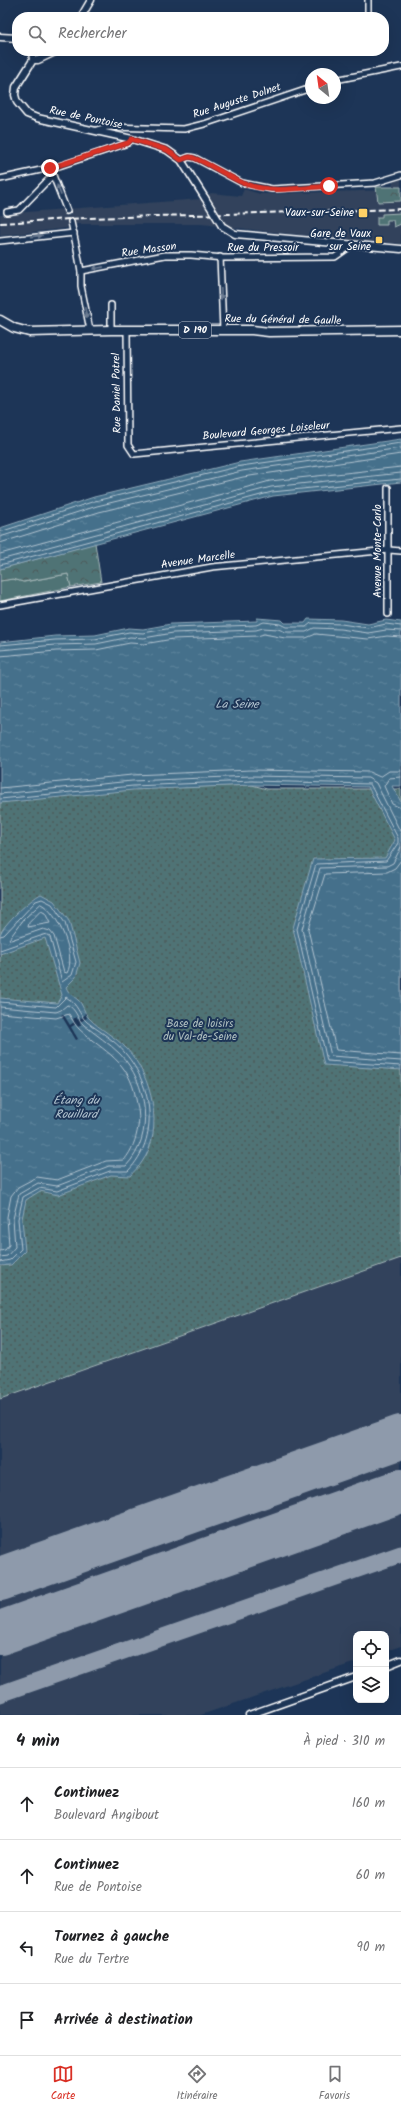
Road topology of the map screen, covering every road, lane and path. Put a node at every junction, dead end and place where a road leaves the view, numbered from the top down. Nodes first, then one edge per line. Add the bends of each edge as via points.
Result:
1 (91, 0) edge
2 (368, 0) edge
3 (84, 12) edge
4 (368, 12) edge
5 (0, 38) edge
6 (12, 38) edge
7 (33, 56) edge
8 (44, 56) edge
9 (33, 60) junction
10 (401, 67) edge
11 (341, 79) edge
12 (305, 90) edge
13 (97, 130) junction
14 (132, 139) junction
15 (181, 160) junction
16 (50, 168) junction
17 (53, 175) junction
18 (401, 175) edge
19 (0, 179) edge
20 (67, 211) tunnel mouth
21 (7, 212) dead end
22 (71, 222) tunnel mouth
23 (74, 233) junction
24 (0, 241) edge
25 (352, 245) junction
26 (401, 249) edge
27 (220, 258) junction
28 (81, 271) junction
29 (111, 305) dead end
30 (0, 320) edge
31 (90, 330) junction
32 (112, 330) junction
33 (127, 330) junction
34 (222, 330) junction
35 (401, 330) edge
36 (401, 428) edge
37 (134, 454) joint
38 (388, 488) dead end
39 (389, 550) junction
40 (401, 551) edge
41 (0, 606) edge
42 (388, 614) dead end
43 (401, 1660) edge
44 (389, 1665) edge
45 (353, 1677) edge
46 (249, 1715) edge

1 - 3 street
2 - 4 street
5 - 6 street
7 - 9 street
8 - 9 street
9 - 13 street, Rue de Pontoise via 16,87 15,95 21,108 37,118
10 - 11 street
12 - 13 street, Rue Auguste Dolnet via 184,129 107,127
13 - 14 street, Rue de Pontoise
14 - 15 street, Rue de Pontoise via 167,150
14 - 16 street via 109,150
15 - 18 street via 195,158 242,183 272,189 375,183
15 - 25 street, Rue de Pontoise, bridge via 222,226 235,234
16 - 17 street
16 - 19 street
20 -> 17 street
17 - 21 street via 19,210
22 - 23 street
24 -> 23 street
23 - 28 street
25 - 26 street, Rue de Pontoise
25 - 27 street, Rue du Pressoir via 335,257
27 -> 28 street, Rue Masson via 165,255
27 -> 34 street, Rue du Pressoir
28 -> 31 street via 81,286
29 - 32 street
30 - 31 main road, Rue du Général de Gaulle / D 190 via 14,328 29,332
31 - 32 main road, Rue du Général de Gaulle / D 190
32 - 33 main road, Rue du Général de Gaulle / D 190
33 - 34 main road, Rue du Général de Gaulle / D 190
33 - 37 street, Rue Daniel Potrel via 128,446
34 - 35 main road, Rue du Général de Gaulle / D 190
36 - 37 street, Boulevard Georges Loiseleur
38 - 39 street, Avenue Monte-Carlo
39 - 40 street, Avenue Marcelle
39 - 41 street, Avenue Marcelle via 212,567
39 - 42 street, Avenue Monte-Carlo
43 - 44 street
45 - 46 street

